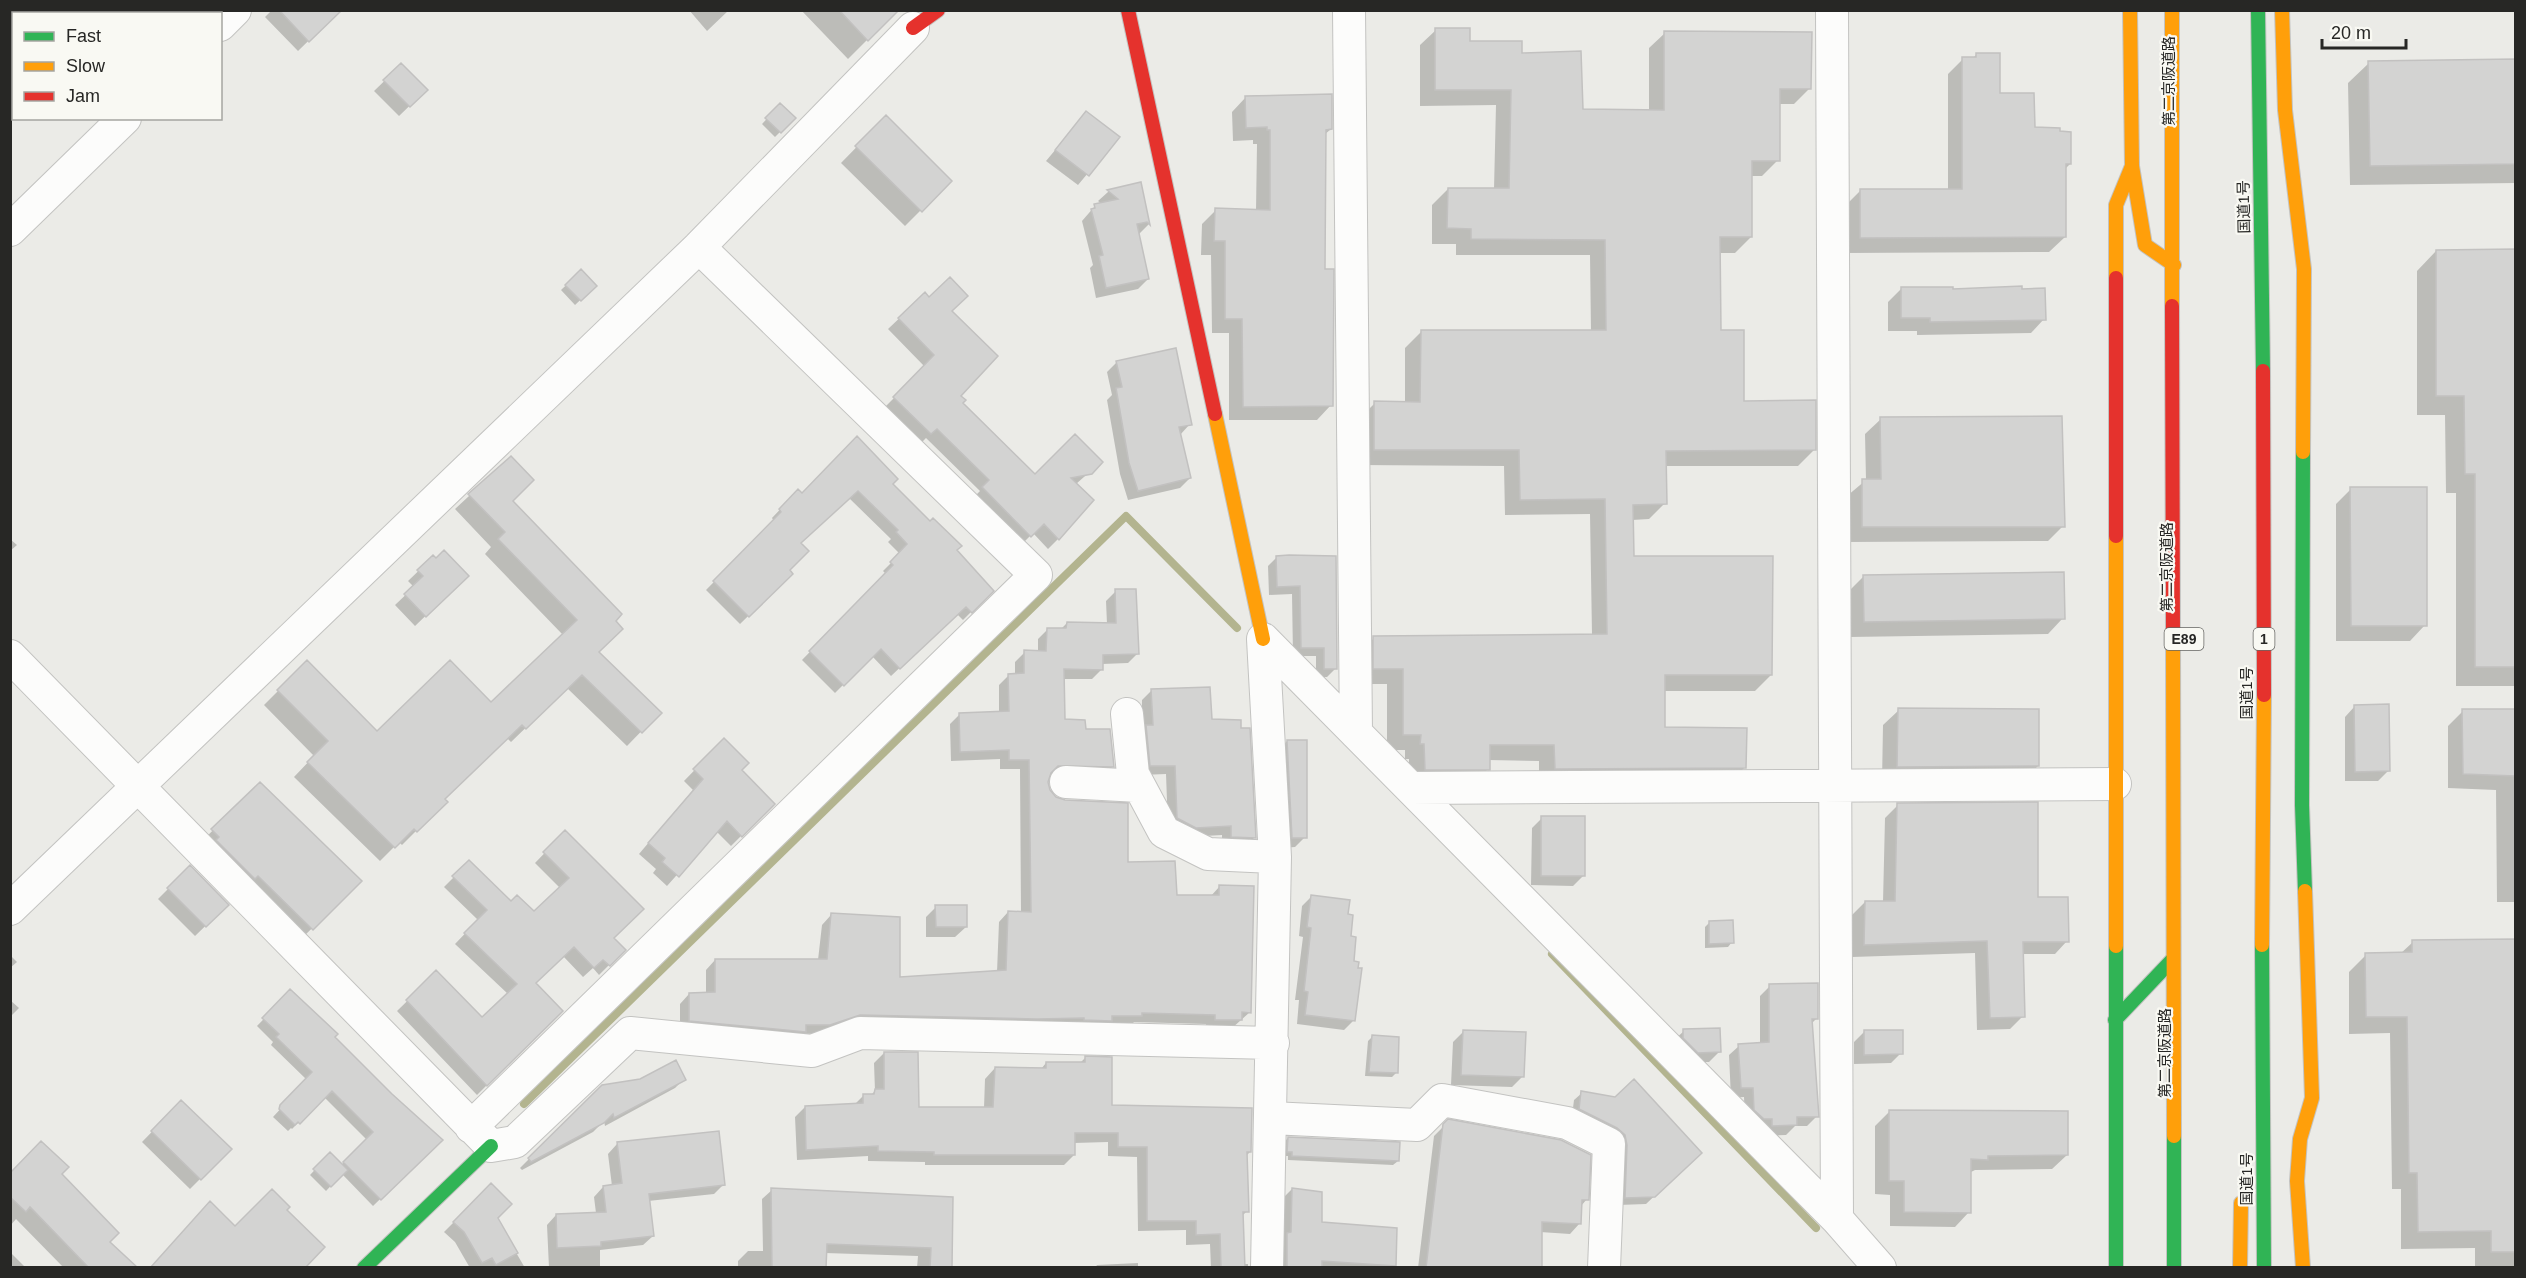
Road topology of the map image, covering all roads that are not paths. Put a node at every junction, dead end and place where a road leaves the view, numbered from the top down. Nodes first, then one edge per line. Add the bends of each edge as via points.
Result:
1 (236, 10) edge
2 (938, 10) edge
3 (1128, 10) edge
4 (1349, 10) edge
5 (1832, 10) edge
6 (2130, 10) edge
7 (2172, 10) edge
8 (2186, 10) edge
9 (2245, 10) edge
10 (2258, 10) edge
11 (2282, 10) edge
12 (222, 23) edge
13 (913, 28) joint
14 (2245, 82) dead end
15 (122, 120) edge
16 (2132, 166) junction
17 (2296, 187) junction
18 (2283, 211) dead end
19 (10, 230) edge
20 (2276, 230) dead end
21 (699, 247) junction
22 (2174, 265) junction
23 (2262, 293) junction
24 (1263, 639) junction
25 (10, 656) edge
26 (1126, 714) dead end
27 (1356, 733) junction
28 (1066, 782) dead end
29 (2115, 784) junction
30 (1139, 786) junction
31 (1835, 786) junction
32 (138, 787) junction
33 (1411, 788) junction
34 (1275, 857) junction
35 (10, 909) edge
36 (2262, 924) junction
37 (2172, 959) junction
38 (2277, 972) dead end
39 (2115, 1020) junction
40 (1273, 1043) junction
41 (2297, 1095) dead end
42 (1271, 1118) junction
43 (481, 1136) junction
44 (2300, 1139) junction
45 (2241, 1184) dead end
46 (1837, 1219) junction
47 (364, 1268) edge
48 (1267, 1268) edge
49 (1604, 1268) edge
50 (1880, 1268) edge
51 (2116, 1268) edge
52 (2174, 1268) edge
53 (2181, 1268) edge
54 (2240, 1268) edge
55 (2264, 1268) edge
56 (2303, 1268) edge

1 - 12 street
2 - 13 main road
3 - 24 main road
4 - 27 street
5 - 31 street
6 - 16 main road
7 - 22 main road
8 - 53 main road, 第二京阪道路 / E89
9 - 14 main road
10 - 23 main road, 国道1号 / 1
11 - 17 main road via 2285,110
13 - 21 street
15 - 19 street
16 - 22 main road via 2145,245
16 - 29 main road via 2116,205
17 - 18 main road
17 - 44 main road via 2304,269 2302,805 2312,1098
20 - 23 main road
21 - 32 street
21 - 43 street via 1036,575
22 - 37 main road
23 - 36 main road, 国道1号 / 1
24 - 27 street
24 - 34 street
25 - 32 street
26 - 30 street via 1133,774
27 - 33 street
28 - 30 street
29 - 31 street
29 - 39 main road
30 - 34 street via 1164,832 1208,855
31 - 33 street
31 - 46 street
32 - 35 street
32 - 43 street
33 - 46 street
34 - 40 street
36 - 38 main road
36 - 55 main road, 国道1号 / 1
37 - 39 main road
37 - 52 main road
39 - 51 main road
40 - 42 street
40 - 43 street via 860,1033 812,1051 630,1033 515,1142
41 - 44 main road
42 - 48 street
42 - 49 street via 1417,1125 1442,1100 1567,1123 1609,1144
43 - 47 main road
44 - 56 main road via 2297,1181
45 - 54 main road
46 - 50 street

